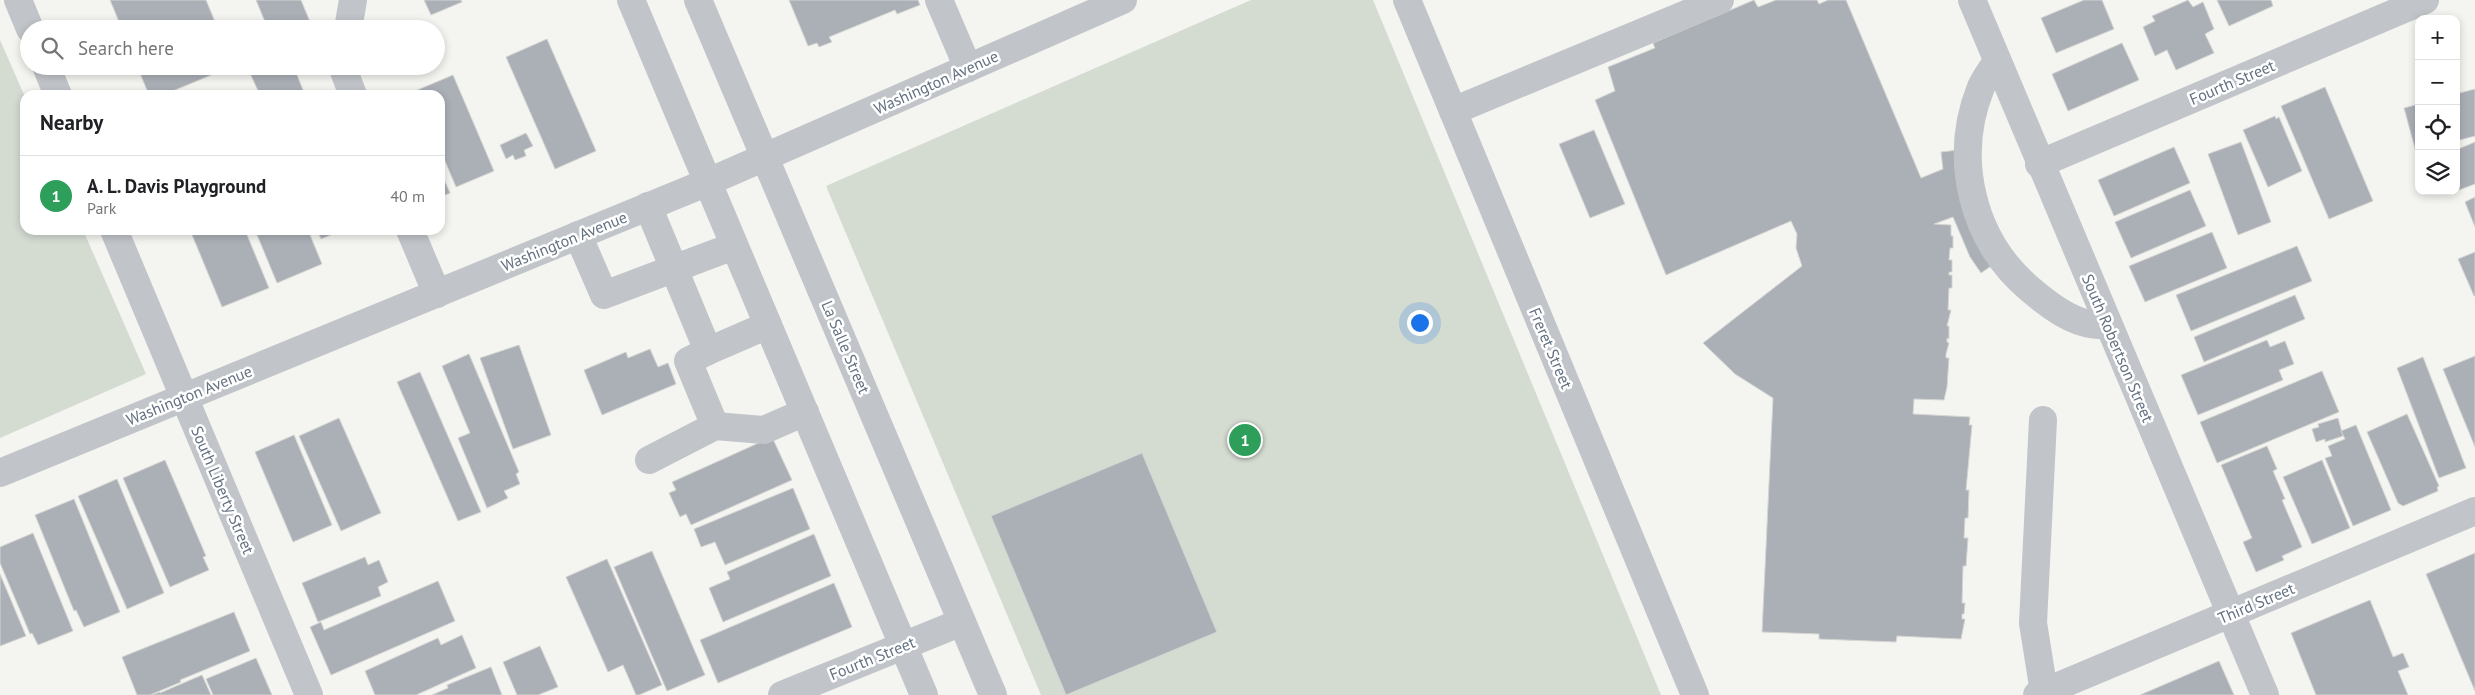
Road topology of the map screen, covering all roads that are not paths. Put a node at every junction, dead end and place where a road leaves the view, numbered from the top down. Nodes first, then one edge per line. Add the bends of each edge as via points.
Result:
1 (18, 0) edge
2 (353, 0) edge
3 (631, 0) edge
4 (698, 0) edge
5 (939, 0) edge
6 (1123, 0) edge
7 (1407, 0) edge
8 (1720, 0) edge
9 (1972, 0) edge
10 (2425, 0) edge
11 (26, 20) edge
12 (350, 20) edge
13 (1997, 61) junction
14 (968, 68) junction
15 (50, 75) edge
16 (345, 75) edge
17 (56, 90) edge
18 (351, 90) edge
19 (1453, 111) junction
20 (765, 156) junction
21 (2040, 164) junction
22 (708, 182) junction
23 (648, 206) junction
24 (116, 235) edge
25 (412, 235) edge
26 (578, 235) junction
27 (734, 246) junction
28 (672, 268) junction
29 (437, 294) junction
30 (768, 325) junction
31 (2109, 326) junction
32 (708, 351) junction
33 (184, 396) junction
34 (805, 412) junction
35 (2043, 420) dead end
36 (715, 426) junction
37 (649, 460) dead end
38 (0, 473) edge
39 (2475, 511) edge
40 (2231, 613) junction
41 (962, 622) junction
42 (903, 645) junction
43 (2041, 693) edge
44 (309, 695) edge
45 (782, 695) edge
46 (924, 695) edge
47 (993, 695) edge
48 (1695, 695) edge
49 (2265, 695) edge

1 - 11 street
2 - 12 street
3 - 22 street
4 - 20 street, La Salle Street
5 - 14 street
6 - 14 street, Washington Avenue
7 - 19 street, Freret Street
8 - 19 street
9 - 13 street, South Robertson Street
10 - 21 street, Fourth Street
13 - 21 street, South Robertson Street
13 - 31 street via 1982,86 1973,111 1968,154 1970,187 1989,242 2012,274 2044,301 2079,321
14 - 20 street, Washington Avenue
15 - 17 street
16 - 18 street
19 - 48 street, Freret Street
20 - 22 street, Washington Avenue
20 - 41 street, La Salle Street
21 - 31 street, South Robertson Street
22 - 23 street, Washington Avenue
22 - 27 street
23 - 26 street, Washington Avenue
23 - 28 street
24 - 33 street, South Liberty Street
25 - 29 street
26 - 28 street via 604,295
26 - 29 street, Washington Avenue
27 - 28 street
27 - 30 street
28 - 32 street
29 - 33 street, Washington Avenue
30 - 32 street
30 - 34 street
31 - 40 street, South Robertson Street
32 - 36 street via 688,361
33 - 38 street, Washington Avenue
33 - 44 street, South Liberty Street
34 - 36 street via 764,430
34 - 42 street
35 - 43 street via 2033,623
36 - 37 street
39 - 40 street, Third Street
40 - 43 street, Third Street
40 - 49 street, South Robertson Street
41 - 42 street, Fourth Street
41 - 47 street, La Salle Street
42 - 45 street, Fourth Street
42 - 46 street

